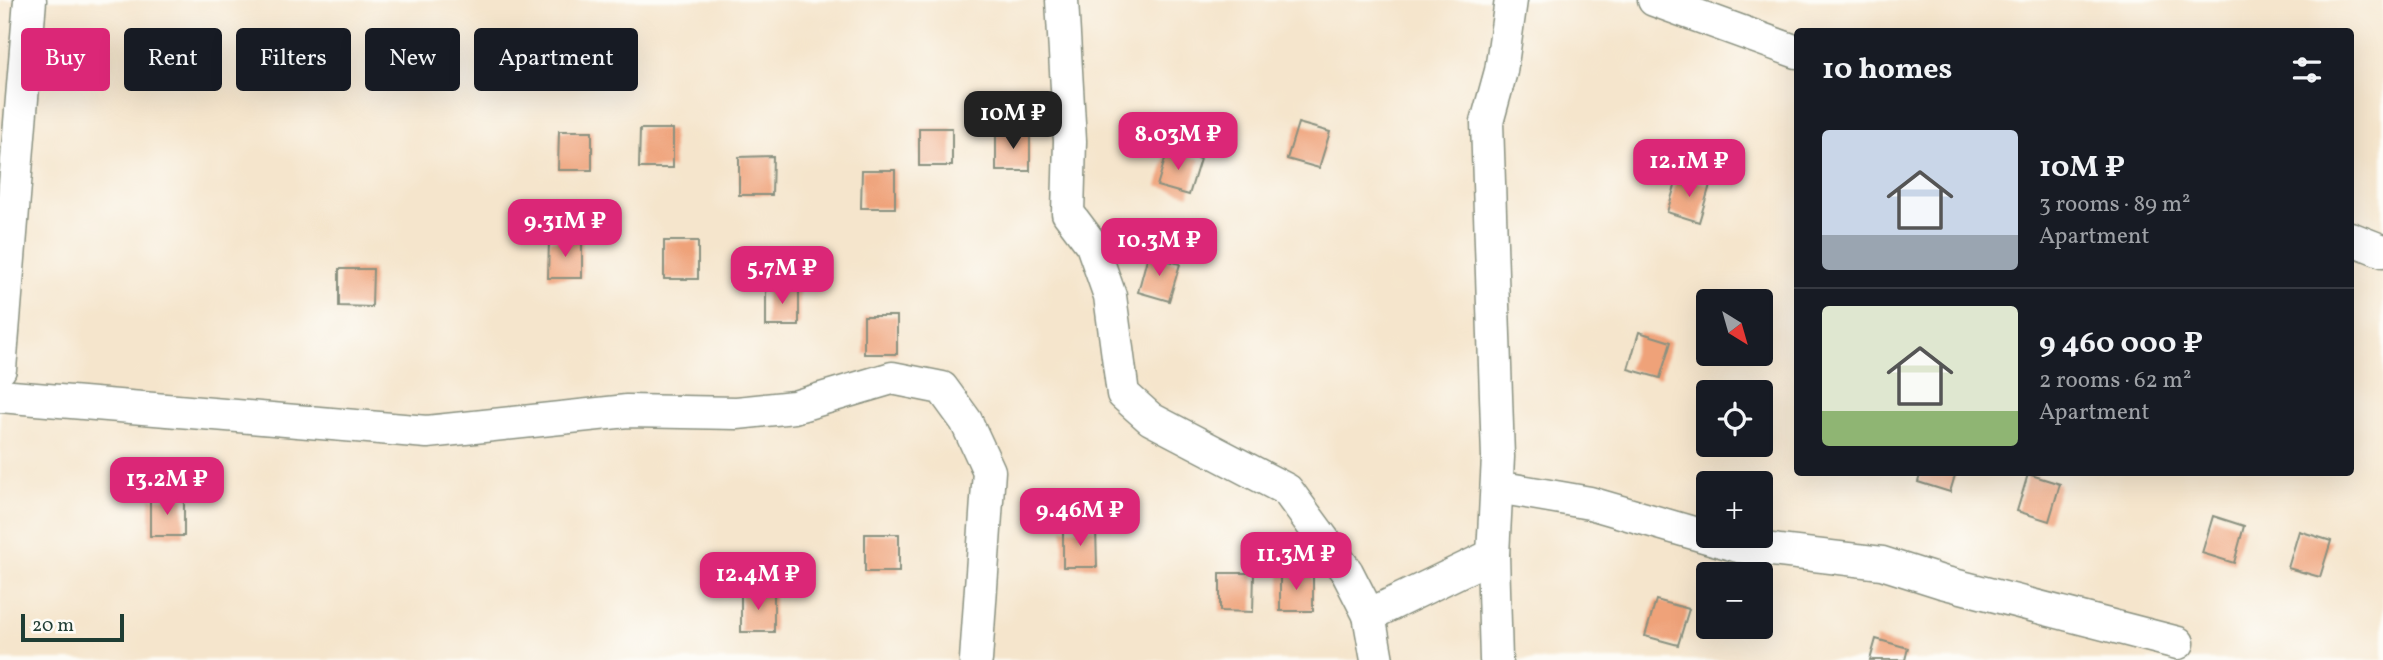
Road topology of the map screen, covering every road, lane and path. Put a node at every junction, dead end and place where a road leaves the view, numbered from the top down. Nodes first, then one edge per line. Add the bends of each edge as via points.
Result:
1 (30, 0) edge
2 (1062, 0) edge
3 (1511, 0) edge
4 (1654, 0) edge
5 (1794, 51) edge
6 (2354, 240) edge
7 (2383, 251) edge
8 (0, 369) edge
9 (0, 396) edge
10 (1497, 487) junction
11 (1493, 555) junction
12 (1370, 615) junction
13 (2178, 643) dead end
14 (976, 660) edge
15 (1377, 660) edge
16 (1496, 660) edge

1 - 8 street
2 - 12 street via 1070,141 1068,213 1092,245 1110,296 1124,394 1151,419 1287,490 1347,572
3 - 10 street via 1486,122
4 - 5 street
6 - 7 street
9 - 14 street via 427,432 627,411 737,413 794,407 892,377 942,388 967,421 989,471
10 - 11 street
10 - 13 street via 1590,503 1738,546 1882,563
11 - 12 street
11 - 16 street
12 - 15 street

